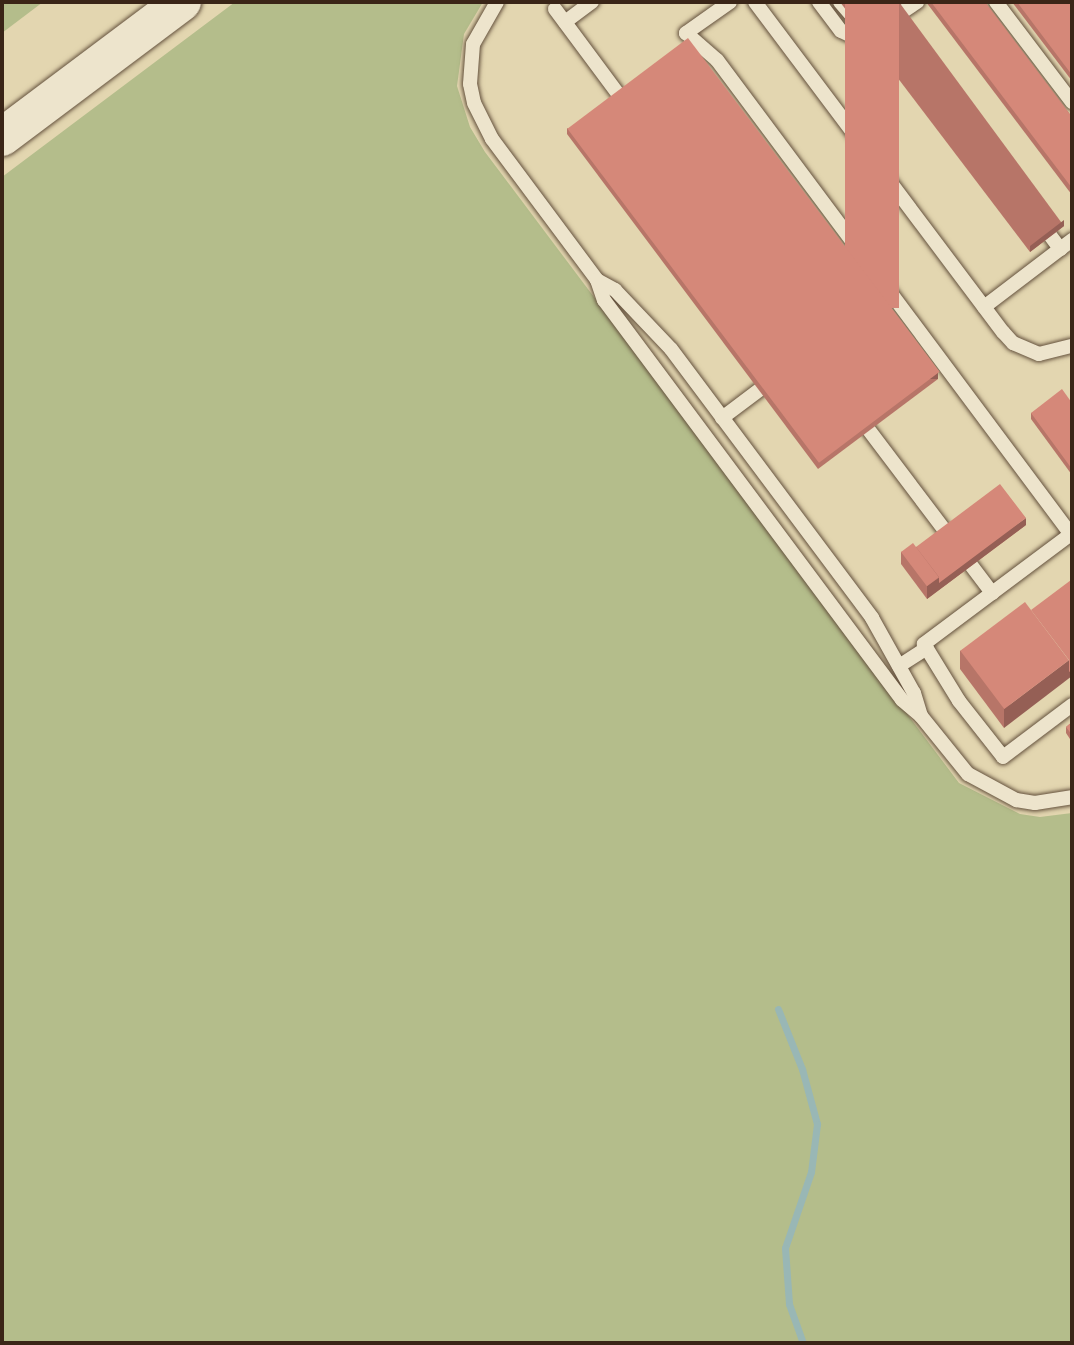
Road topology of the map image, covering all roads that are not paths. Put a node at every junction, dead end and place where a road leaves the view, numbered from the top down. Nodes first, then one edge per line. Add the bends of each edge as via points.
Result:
1 (182, 2) edge
2 (497, 2) edge
3 (592, 2) edge
4 (730, 2) edge
5 (755, 2) edge
6 (819, 2) edge
7 (840, 2) edge
8 (893, 2) edge
9 (996, 2) edge
10 (913, 3) edge
11 (555, 9) dead end
12 (565, 22) junction
13 (1072, 103) edge
14 (638, 120) edge
15 (2, 137) edge
16 (1027, 205) edge
17 (1066, 244) edge
18 (597, 280) junction
19 (984, 307) junction
20 (1072, 346) edge
21 (789, 368) edge
22 (853, 407) edge
23 (722, 418) junction
24 (1071, 535) edge
25 (992, 593) junction
26 (927, 648) junction
27 (899, 666) junction
28 (1072, 705) edge
29 (921, 716) junction
30 (1072, 797) edge

1 - 15 main road
2 - 18 lane via 473,44 470,85 474,103 507,161
3 - 12 lane
4 - 24 lane via 686,33 718,60
5 - 19 lane
6 - 10 lane via 841,31 860,40
7 - 8 lane via 853,17 863,20
9 - 13 lane
11 - 12 lane
12 - 14 lane
16 - 17 lane
17 - 19 lane
18 - 23 lane via 615,290 671,349
18 - 29 lane via 613,312 902,700
19 - 20 lane via 1008,338 1027,351 1053,354
21 - 23 lane
22 - 25 lane
23 - 27 lane via 872,618
24 - 25 lane
25 - 26 lane via 924,644
26 - 27 lane
26 - 28 lane via 959,701 1003,757
27 - 29 lane
29 - 30 lane via 968,774 990,789 1035,803

